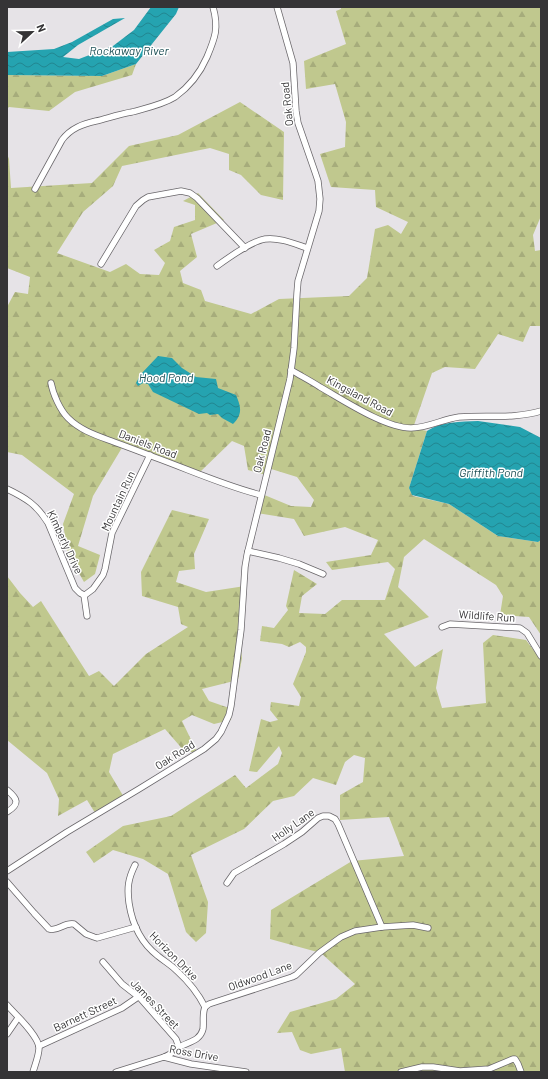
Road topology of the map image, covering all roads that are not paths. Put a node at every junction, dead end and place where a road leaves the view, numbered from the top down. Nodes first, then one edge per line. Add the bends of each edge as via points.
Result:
1 (213, 7) edge
2 (277, 7) edge
3 (35, 189) dead end
4 (244, 248) junction
5 (307, 248) junction
6 (101, 264) dead end
7 (217, 266) dead end
8 (291, 370) junction
9 (50, 383) dead end
10 (541, 411) edge
11 (150, 455) junction
12 (7, 489) edge
13 (261, 495) junction
14 (248, 551) junction
15 (323, 574) dead end
16 (84, 595) junction
17 (87, 616) dead end
18 (442, 628) dead end
19 (541, 656) edge
20 (7, 790) edge
21 (7, 812) edge
22 (135, 865) dead end
23 (7, 871) edge
24 (7, 882) edge
25 (227, 883) dead end
26 (136, 927) junction
27 (382, 927) junction
28 (428, 928) dead end
29 (103, 962) dead end
30 (138, 997) junction
31 (7, 1005) edge
32 (205, 1007) junction
33 (18, 1018) junction
34 (7, 1034) edge
35 (39, 1046) junction
36 (179, 1048) junction
37 (164, 1057) junction
38 (124, 1071) edge
39 (33, 1072) edge
40 (116, 1072) edge
41 (246, 1072) edge
42 (401, 1072) edge
43 (521, 1072) edge

1 - 3 street via 217,29 213,42 203,65 186,88 158,105 91,122 74,129 62,140
2 - 5 street, Oak Road via 293,63 298,124 316,172 320,193 319,211
4 - 5 street via 268,239
4 - 6 street via 202,201 192,194 181,191 148,197 138,203
4 - 7 street
5 - 8 street, Oak Road via 296,293
8 - 10 street, Kingsland Road via 368,414 404,428 416,428 455,418
8 - 13 street, Oak Road
9 - 11 street, Daniels Road via 56,400 69,420 90,433
11 - 13 street, Daniels Road
11 - 16 street, Mountain Run via 112,533 103,574 93,590
12 - 16 street, Kimberly Drive via 28,500 43,515 75,588
13 - 14 street, Oak Road
14 - 15 street via 299,564
14 - 23 street, Oak Road via 231,706 216,739 204,749
16 - 17 street
18 - 19 street, Wildlife Run via 450,624 520,628 529,636
20 - 21 street via 16,800 15,806
22 - 26 street, Horizon Drive via 128,887 130,908
24 - 26 street via 48,929 57,929 71,923 89,936 97,938
25 - 27 street, Holly Lane via 234,873 302,832 315,819 329,816 338,824
26 - 32 street, Horizon Drive via 144,942 156,955 187,980
27 - 28 street, Oldwood Lane via 413,925
27 - 32 street, Oldwood Lane via 355,931 341,937 292,977
29 - 30 street, James Street via 122,984
30 - 35 street, Barnett Street via 122,1008
30 - 36 street, James Street via 176,1039
31 - 33 street
32 - 36 street via 203,1029 199,1037
33 - 34 street
33 - 35 street via 34,1035
35 - 39 street
36 - 37 street
37 - 38 street, Ross Drive
37 - 41 street, Ross Drive
38 - 40 street, Ross Drive
42 - 43 street via 422,1067 460,1071 489,1069 515,1060

